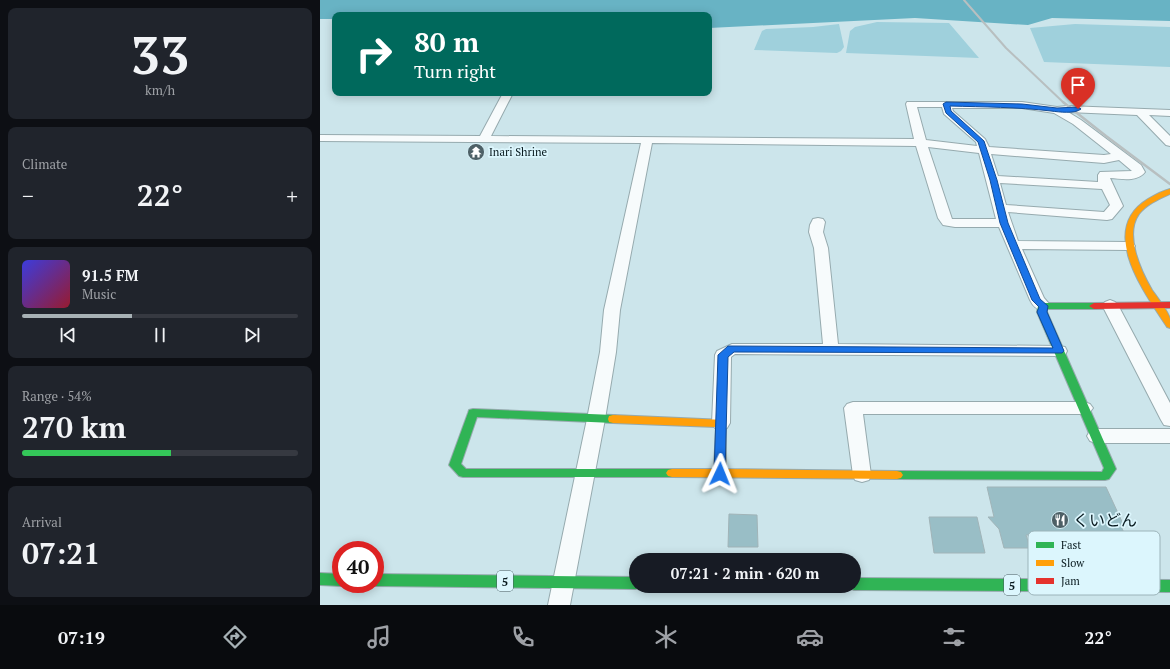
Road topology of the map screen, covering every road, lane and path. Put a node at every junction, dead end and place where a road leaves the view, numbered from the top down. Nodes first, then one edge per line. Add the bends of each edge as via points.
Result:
1 (506, 96) edge
2 (946, 104) junction
3 (1057, 110) junction
4 (1140, 112) junction
5 (1170, 113) edge
6 (320, 138) edge
7 (484, 139) junction
8 (647, 142) junction
9 (921, 143) junction
10 (1170, 143) edge
11 (984, 150) junction
12 (1120, 156) junction
13 (993, 180) junction
14 (1106, 186) junction
15 (1170, 191) edge
16 (1000, 208) junction
17 (818, 222) dead end
18 (1004, 223) junction
19 (1013, 246) junction
20 (1128, 246) junction
21 (1110, 305) junction
22 (1158, 305) junction
23 (1170, 305) edge
24 (1043, 306) junction
25 (1170, 325) edge
26 (831, 349) junction
27 (1059, 351) junction
28 (1084, 408) junction
29 (596, 419) junction
30 (1170, 420) edge
31 (721, 423) junction
32 (1096, 436) junction
33 (1170, 436) edge
34 (586, 472) junction
35 (720, 474) junction
36 (862, 475) junction
37 (320, 580) edge
38 (332, 580) edge
39 (384, 580) edge
40 (563, 582) junction
41 (629, 583) edge
42 (861, 584) edge
43 (1028, 585) edge
44 (1160, 586) edge
45 (1170, 586) edge
46 (558, 605) edge

1 - 7 street
2 - 3 street via 1022,106
2 - 9 street via 911,104
2 - 11 street via 948,112 981,141
3 - 4 street
3 - 12 street via 1077,122
4 - 5 street
4 - 10 street
6 - 7 street
7 - 8 street
8 - 9 street
8 - 29 street via 612,310 608,352
9 - 11 street
9 - 18 street via 948,222
11 - 12 street via 1104,159
11 - 13 street
12 - 14 street via 1137,168 1138,172 1132,175 1104,175
13 - 14 street
13 - 16 street
14 - 16 street via 1117,206 1108,216
15 - 20 street via 1149,201 1137,212 1129,228
16 - 18 street
17 - 26 street via 817,240 821,248
18 - 19 street
19 - 20 street
19 - 24 street via 1036,300
20 - 22 street via 1136,268
21 - 22 street
21 - 24 street
21 - 30 street
22 - 23 street
22 - 25 street
24 - 27 street via 1042,312
26 - 27 street
26 - 31 street via 732,349 723,355
27 - 28 street
28 - 32 street
28 - 36 street via 853,408
29 - 31 street
29 - 34 street
29 - 34 street via 473,413 455,465 463,473
31 - 35 street
32 - 33 street
32 - 36 street via 1110,469 1105,476
34 - 35 street
34 - 40 street
35 - 36 street
37 - 38 street
39 - 40 street, 5
40 - 41 street, 5
40 - 46 street
42 - 43 street, 5
44 - 45 street, 5

